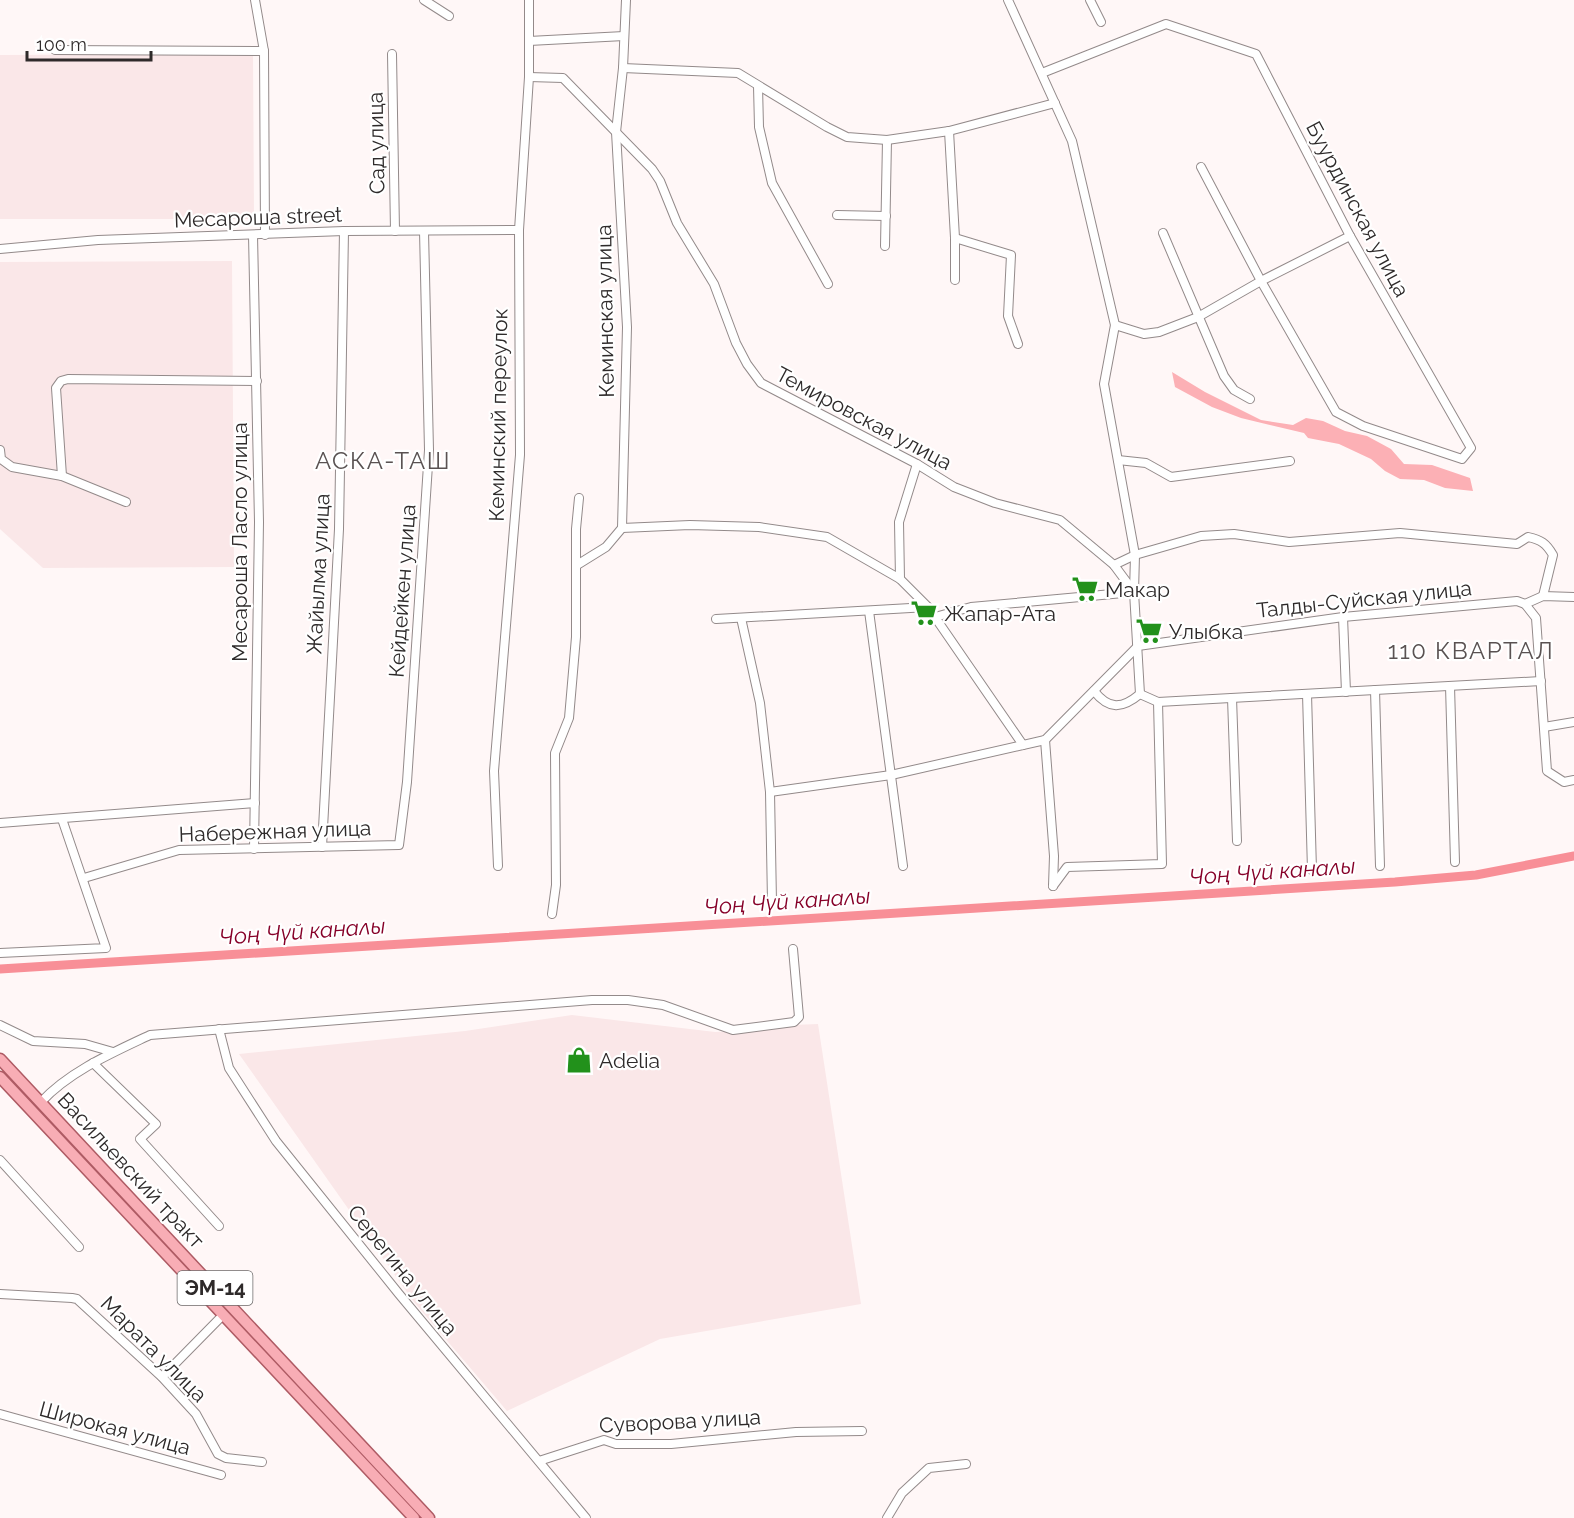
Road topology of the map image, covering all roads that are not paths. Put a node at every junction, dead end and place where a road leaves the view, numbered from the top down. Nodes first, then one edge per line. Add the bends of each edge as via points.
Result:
1 (255, 0) edge
2 (424, 0) edge
3 (529, 0) edge
4 (626, 0) edge
5 (1008, 0) edge
6 (1090, 0) edge
7 (449, 16) dead end
8 (1101, 22) dead end
9 (624, 36) junction
10 (529, 41) junction
11 (55, 50) dead end
12 (264, 51) junction
13 (392, 54) dead end
14 (623, 68) junction
15 (1042, 73) junction
16 (530, 77) junction
17 (758, 86) junction
18 (1055, 102) junction
19 (950, 131) junction
20 (616, 132) junction
21 (887, 140) junction
22 (1201, 167) dead end
23 (837, 215) dead end
24 (886, 216) junction
25 (519, 230) junction
26 (344, 231) junction
27 (395, 231) junction
28 (424, 231) junction
29 (1163, 233) dead end
30 (253, 235) junction
31 (265, 235) junction
32 (1350, 236) junction
33 (955, 238) junction
34 (885, 246) dead end
35 (0, 249) edge
36 (954, 280) dead end
37 (1261, 281) junction
38 (828, 284) dead end
39 (1197, 317) junction
40 (1115, 325) junction
41 (1018, 344) dead end
42 (257, 381) junction
43 (1250, 399) dead end
44 (0, 450) edge
45 (1118, 460) junction
46 (1290, 461) dead end
47 (917, 464) junction
48 (62, 476) junction
49 (579, 498) dead end
50 (126, 502) dead end
51 (622, 528) junction
52 (1135, 555) junction
53 (577, 565) junction
54 (1114, 565) junction
55 (900, 579) junction
56 (1134, 592) junction
57 (1543, 596) junction
58 (1574, 597) edge
59 (1525, 604) junction
60 (928, 607) junction
61 (869, 611) junction
62 (935, 617) junction
63 (1343, 617) junction
64 (741, 618) junction
65 (716, 619) dead end
66 (1138, 646) junction
67 (1541, 681) junction
68 (1450, 686) junction
69 (1375, 690) junction
70 (1094, 691) junction
71 (1346, 692) junction
72 (1140, 694) junction
73 (1307, 694) junction
74 (1232, 698) junction
75 (1158, 702) junction
76 (1574, 722) edge
77 (1544, 727) junction
78 (1045, 740) junction
79 (1023, 745) junction
80 (891, 775) junction
81 (1574, 780) edge
82 (770, 792) junction
83 (255, 803) junction
84 (62, 819) junction
85 (0, 823) edge
86 (1237, 841) dead end
87 (399, 845) joint
88 (322, 847) junction
89 (254, 849) junction
90 (1455, 862) dead end
91 (498, 866) dead end
92 (903, 866) dead end
93 (1380, 866) dead end
94 (1312, 870) dead end
95 (84, 878) junction
96 (771, 902) dead end
97 (552, 914) dead end
98 (793, 949) dead end
99 (0, 953) edge
100 (0, 1024) edge
101 (219, 1029) junction
102 (113, 1052) junction
103 (0, 1059) edge
104 (93, 1063) junction
105 (0, 1077) edge
106 (41, 1102) junction
107 (0, 1160) edge
108 (219, 1227) dead end
109 (79, 1247) dead end
110 (0, 1294) edge
111 (222, 1315) junction
112 (162, 1377) junction
113 (0, 1414) edge
114 (862, 1431) dead end
115 (539, 1461) junction
116 (262, 1462) dead end
117 (966, 1464) dead end
118 (221, 1475) dead end
119 (414, 1518) edge
120 (429, 1518) edge
121 (586, 1518) edge
122 (886, 1518) edge

1 - 12 street
2 - 7 street
3 - 10 street, Кеминский переулок
4 - 9 street, Кеминская улица
5 - 15 street
6 - 8 street
9 - 10 street
9 - 14 street, Кеминская улица
10 - 16 street, Кеминский переулок
11 - 12 street
12 - 31 street
13 - 27 street, Сад улица
14 - 17 street via 738,73
14 - 20 street, Кеминская улица
15 - 18 street
15 - 32 street, Буурдинская улица via 1166,24 1256,54
16 - 20 street, Темировская улица via 563,78
16 - 25 street, Кеминский переулок
17 - 21 street via 847,137
17 - 38 street via 759,127 772,183
18 - 19 street
18 - 40 street via 1072,141
19 - 21 street
19 - 33 street
20 - 47 street, Темировская улица via 660,181 677,223 714,284 736,343 761,383
20 - 51 street, Кеминская улица via 627,327
21 - 24 street
22 - 37 street
23 - 24 street
24 - 34 street
25 - 28 street, Месароша street
25 - 91 street, Кеминский переулок via 520,455 494,771
26 - 27 street, Месароша street
26 - 31 street, Месароша street
26 - 88 street, Жайылма улица via 339,529
27 - 28 street, Месароша street
28 - 87 street, Кейдейкен улица via 429,450 407,782
29 - 39 street
30 - 31 street, Месароша street
30 - 35 street, Месароша street via 98,240
30 - 42 street, Месароша Ласло улица
32 - 37 street
32 - 37 street, Буурдинская улица via 1471,448 1462,459 1363,426 1336,412
33 - 36 street
33 - 41 street via 1011,255 1008,316
37 - 39 street
39 - 40 street via 1144,334
39 - 43 street via 1224,376 1234,390
40 - 45 street via 1104,384
42 - 48 street via 61,381 56,388
42 - 83 street, Месароша Ласло улица
44 - 48 street via 1,459 12,466
45 - 46 street via 1146,463 1171,477
45 - 52 street
47 - 54 street, Темировская улица via 954,487 995,504 1060,520
47 - 55 street via 899,522
48 - 50 street
49 - 53 street
51 - 53 street via 606,547
51 - 55 street via 759,527 827,537
52 - 54 street
52 - 56 street
52 - 57 street via 1201,536 1234,534 1289,542 1400,533 1517,544 1528,537 1547,544 1553,555
53 - 97 street via 576,637 568,718 555,753 556,885
54 - 56 street, Темировская улица
55 - 60 street
56 - 62 street via 971,607
56 - 66 street
57 - 58 street, Талды-Суйская улица
57 - 59 street, Талды-Суйская улица
59 - 63 street, Талды-Суйская улица via 1517,601
59 - 67 street via 1536,618
60 - 61 street
60 - 62 street
61 - 64 street
61 - 80 street
62 - 79 street
63 - 66 street, Талды-Суйская улица
63 - 71 street
64 - 65 street
64 - 82 street via 760,703
66 - 70 street
66 - 72 street
67 - 68 street
67 - 77 street
68 - 69 street
68 - 90 street
69 - 71 street
69 - 93 street
70 - 72 street via 1101,701 1116,706 1128,704
70 - 78 street
71 - 73 street
72 - 75 street
73 - 74 street
73 - 94 street
74 - 75 street
74 - 86 street
75 - 78 street via 1162,864 1066,867 1053,886
76 - 77 street
77 - 81 street via 1547,771 1564,782
78 - 79 street
79 - 80 street
80 - 82 street
80 - 92 street
82 - 96 street
83 - 84 street, Набережная улица
83 - 89 street, Месароша Ласло улица
84 - 85 street, Набережная улица
84 - 95 street
87 - 88 street, Набережная улица
88 - 89 street, Набережная улица
89 - 95 street, Набережная улица via 179,850
95 - 99 street via 106,948
98 - 101 street via 799,1017 794,1022 733,1030 663,1005 601,1000
100 - 102 street via 33,1041 86,1044
101 - 102 street via 150,1035
101 - 115 street, Серегина улица via 229,1068 276,1141
102 - 104 street
103 - 106 main road, Васильевский тракт / ЭМ-14
104 - 106 street
104 - 108 street via 156,1124 140,1138
105 - 111 main road, Васильевский тракт / ЭМ-14
106 - 120 main road, Васильевский тракт / ЭМ-14
107 - 109 street
110 - 112 street, Марата улица via 77,1299
111 - 112 street
111 - 119 main road, Васильевский тракт / ЭМ-14
112 - 116 street, Марата улица via 195,1414 218,1454
113 - 118 street, Широкая улица
114 - 115 street, Суворова улица via 796,1432 671,1444 616,1444 604,1440
115 - 121 street, Серегина улица
117 - 122 street via 929,1468 902,1493

